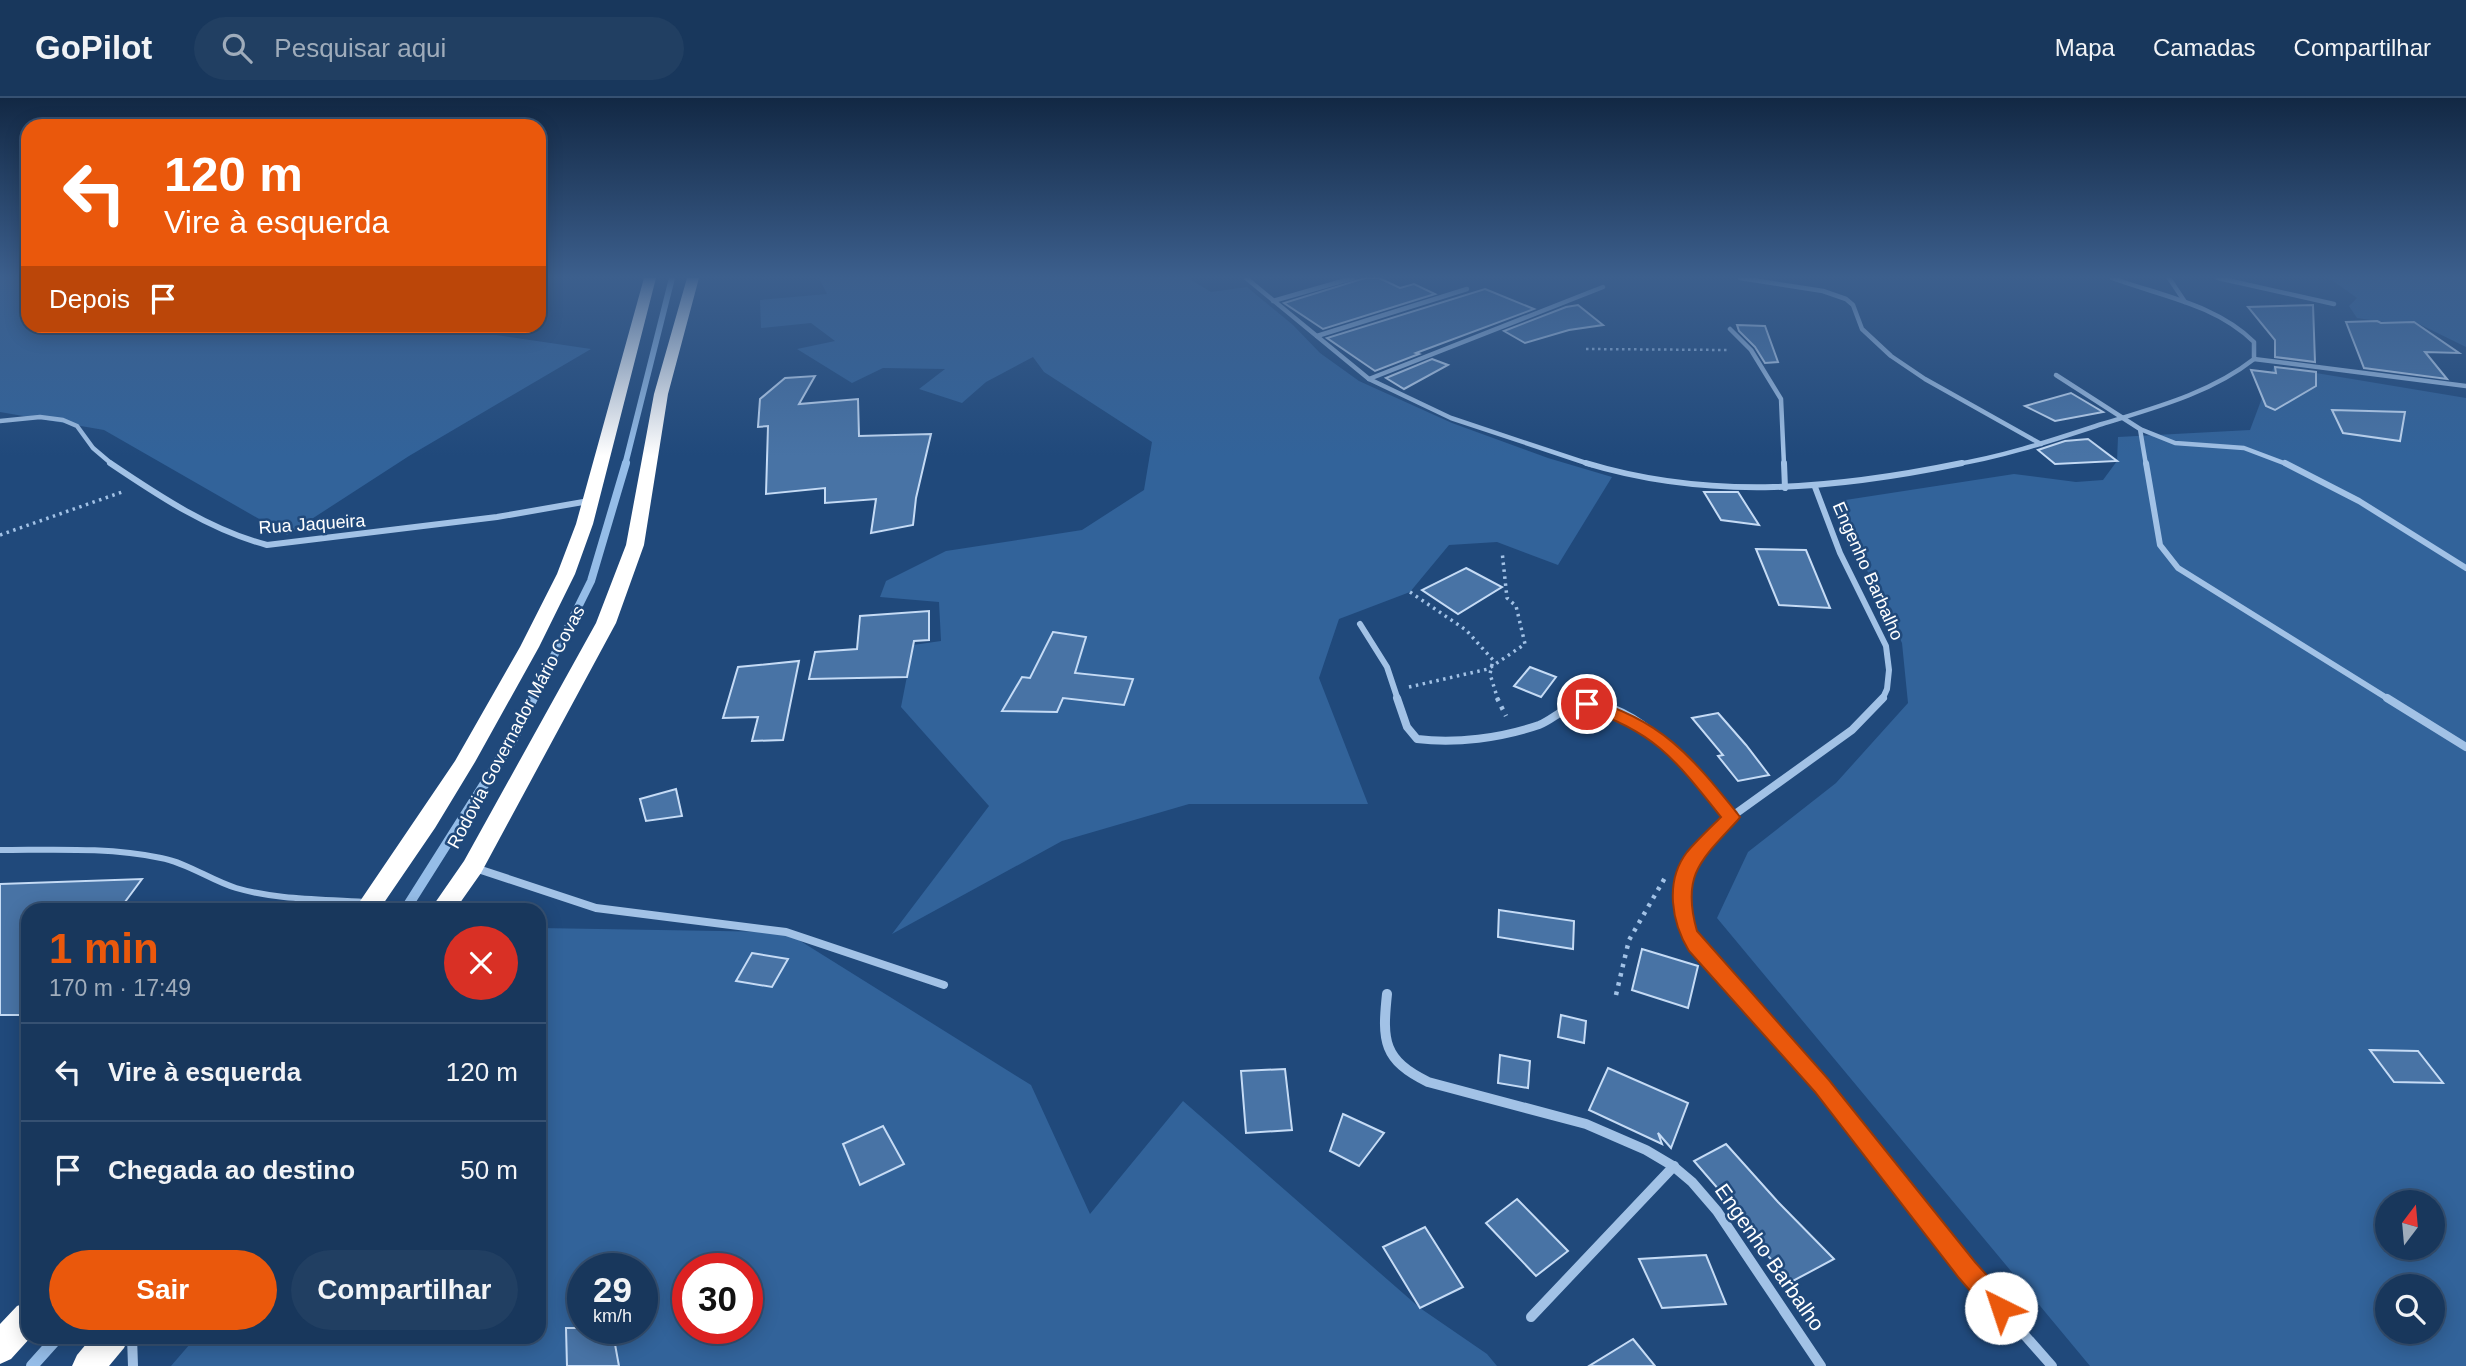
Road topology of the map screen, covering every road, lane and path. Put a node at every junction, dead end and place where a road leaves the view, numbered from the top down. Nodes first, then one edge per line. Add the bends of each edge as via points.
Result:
1 (634, 337) edge
2 (676, 337) edge
3 (1318, 337) edge
4 (1475, 337) edge
5 (1738, 337) edge
6 (1871, 337) edge
7 (2249, 337) edge
8 (1586, 349) dead end
9 (1751, 350) junction
10 (2254, 359) junction
11 (2056, 375) dead end
12 (1369, 379) junction
13 (2466, 386) edge
14 (2125, 417) junction
15 (0, 421) edge
16 (2140, 429) junction
17 (2041, 444) junction
18 (145, 484) junction
19 (1815, 487) junction
20 (1785, 488) junction
21 (593, 500) junction
22 (0, 535) edge
23 (1502, 551) dead end
24 (2466, 568) edge
25 (1410, 593) dead end
26 (1360, 624) dead end
27 (1488, 669) junction
28 (1395, 691) junction
29 (1514, 732) junction
30 (2466, 747) edge
31 (1731, 817) junction
32 (0, 850) edge
33 (1692, 858) junction
34 (473, 867) junction
35 (339, 903) edge
36 (371, 903) edge
37 (447, 903) edge
38 (944, 985) dead end
39 (1387, 994) dead end
40 (1616, 995) dead end
41 (1674, 1166) junction
42 (1531, 1317) dead end
43 (21, 1325) edge
44 (107, 1344) edge
45 (132, 1344) edge
46 (0, 1348) edge
47 (88, 1366) edge
48 (133, 1366) edge
49 (1821, 1366) edge
50 (2052, 1366) edge

1 - 21 highway, Rodovia Governador Mário Covas
2 - 34 highway, Rodovia Governador Mário Covas via 660,394 635,545 606,623
3 - 12 street
4 - 12 street
5 - 9 street
6 - 17 street via 1925,379
7 - 10 street via 2254,342
8 - 9 path
9 - 20 street via 1781,399
10 - 13 street
10 - 14 street via 2203,389
11 - 14 street
12 - 20 street via 1451,418 1641,479
14 - 16 street
14 - 17 street
15 - 18 street, Rua Jaqueira via 52,417 77,426 111,464
16 - 24 street via 2171,443 2242,448 2299,468 2340,488
16 - 30 street via 2160,545 2178,568
17 - 19 street via 1959,464
18 - 21 street, Rua Jaqueira via 222,531 267,545 484,519
18 - 22 path
19 - 20 street
19 - 31 street, Engenho Barbalho via 1840,553 1886,646 1887,689 1881,702 1852,730
21 - 36 highway, Rodovia Governador Mário Covas via 570,564 483,732
23 - 27 path via 1507,598 1516,606 1525,644
25 - 27 path via 1466,630 1493,660
26 - 28 street via 1387,667
27 - 28 path
27 - 29 path
28 - 29 street via 1417,739
29 - 31 street via 1578,705 1601,707 1633,721 1684,759
31 - 33 street, Engenho Barbalho
32 - 35 lane via 139,854 196,869 235,887
33 - 40 path via 1661,883 1629,940
33 - 50 street, Engenho Barbalho via 1681,907 1696,946 1822,1086 1967,1270
34 - 37 highway, Rodovia Governador Mário Covas
34 - 38 street via 596,908 786,932
39 - 41 street, Engenho Barbalho via 1384,1040 1401,1069 1428,1082 1550,1113 1629,1141
41 - 42 street
41 - 49 street, Engenho Barbalho via 1718,1213
43 - 46 highway
44 - 47 highway
45 - 48 street

